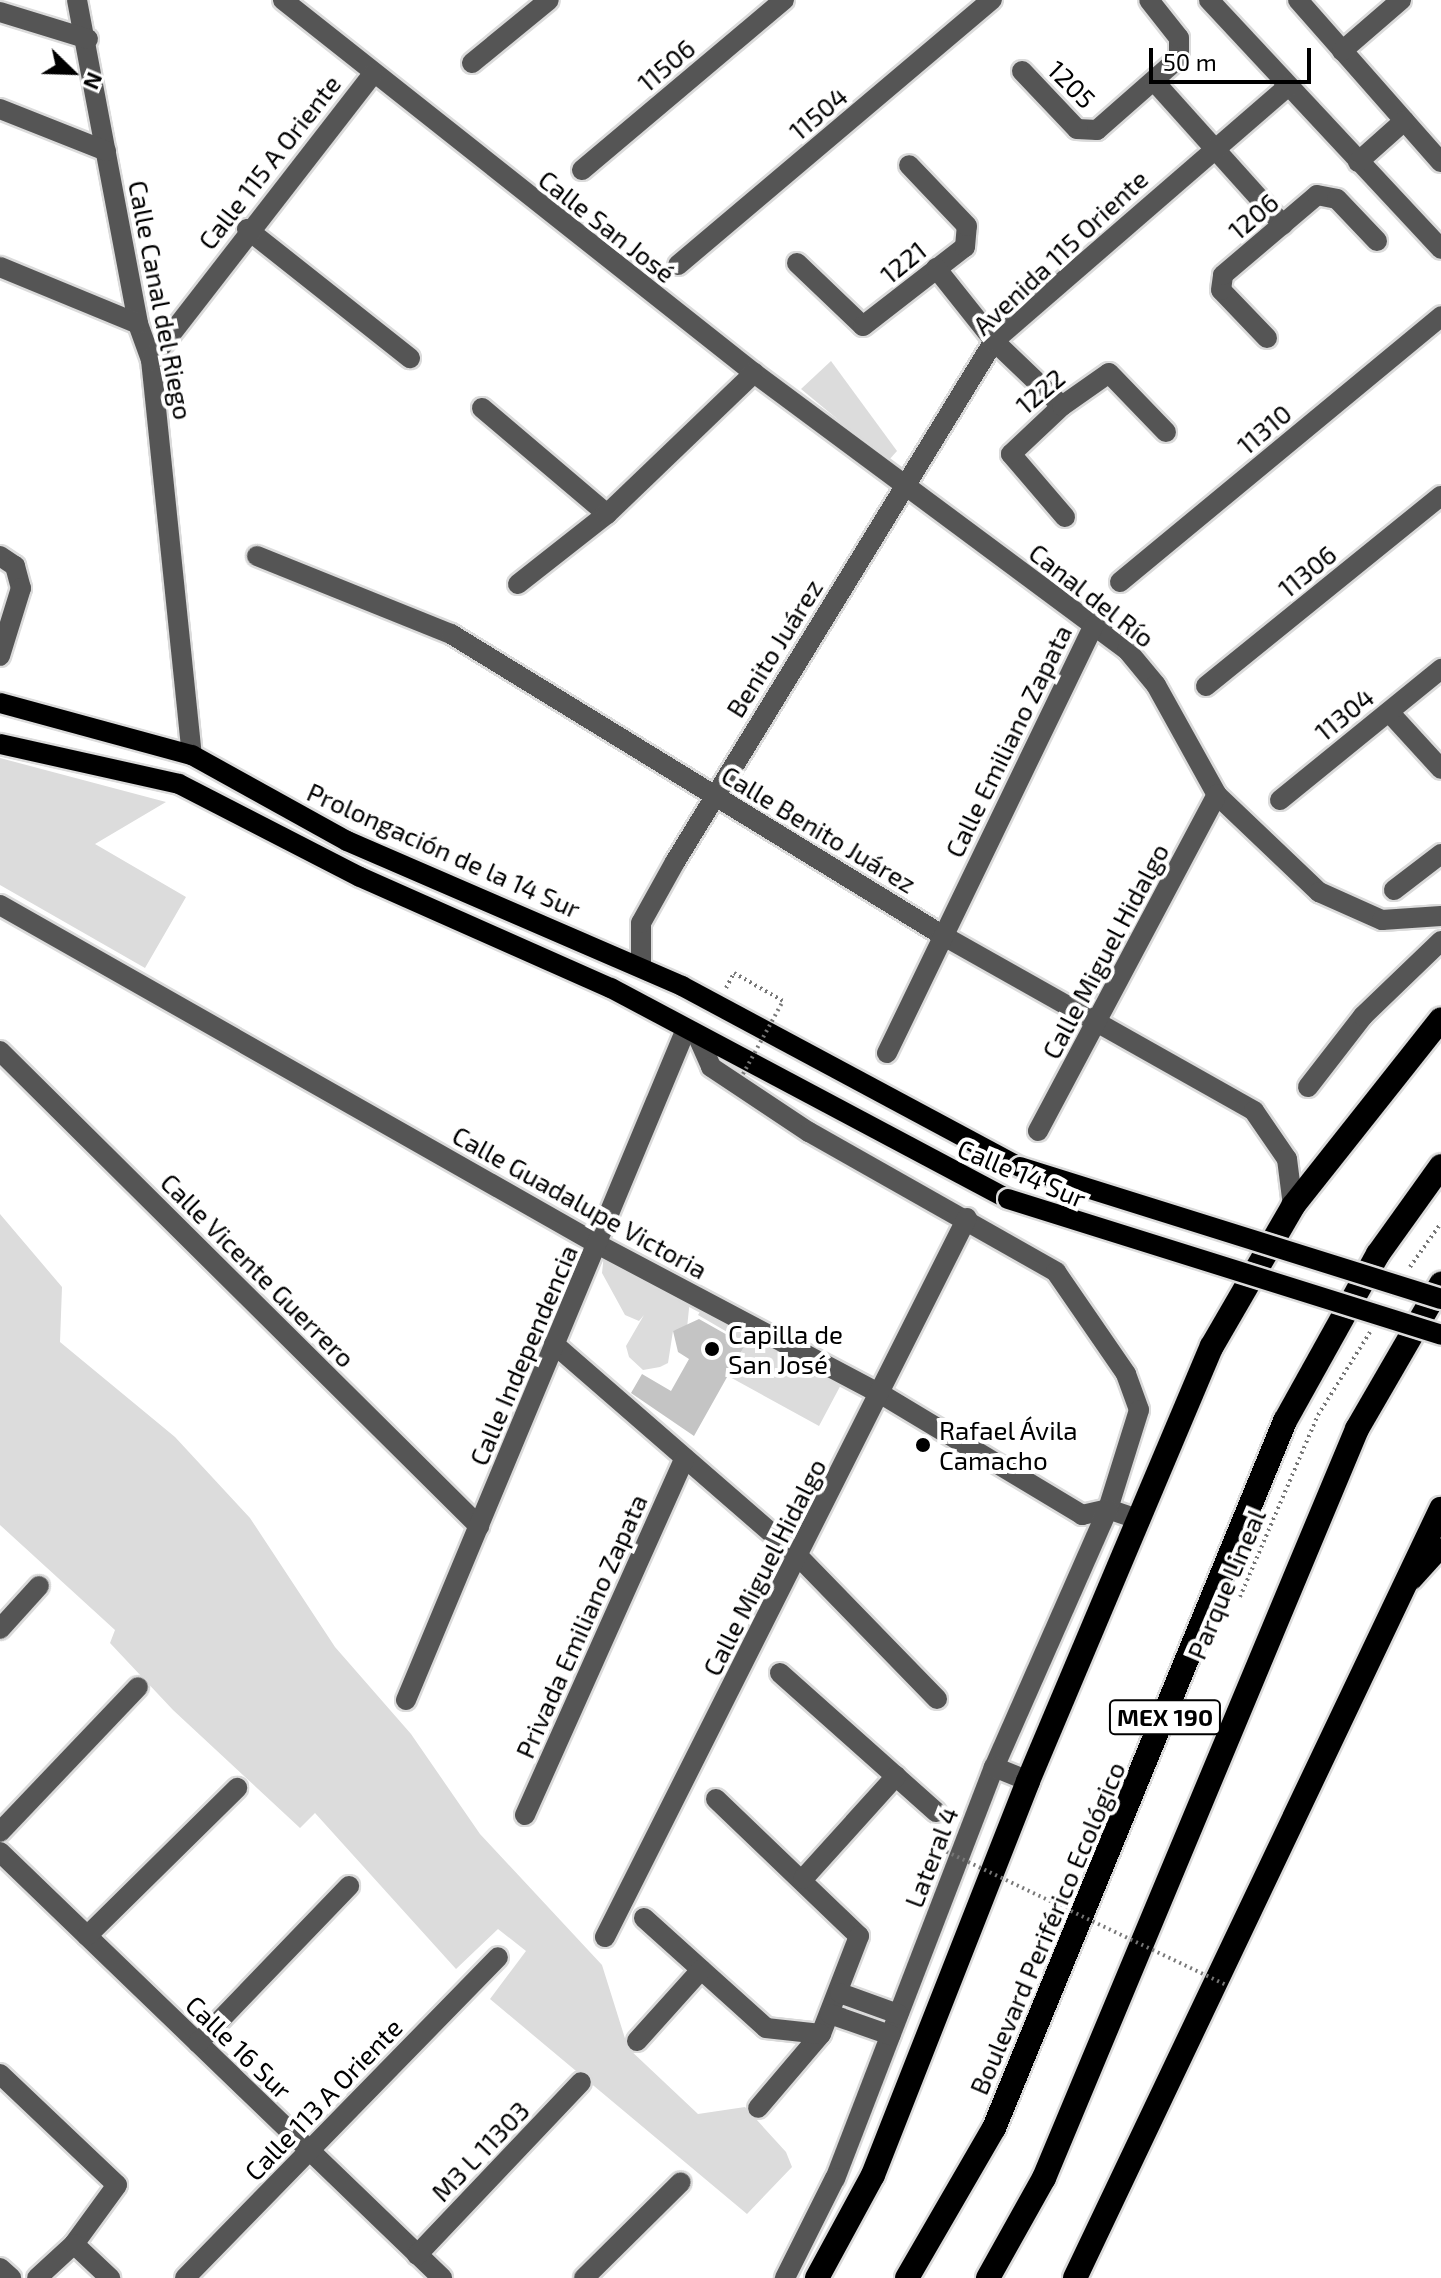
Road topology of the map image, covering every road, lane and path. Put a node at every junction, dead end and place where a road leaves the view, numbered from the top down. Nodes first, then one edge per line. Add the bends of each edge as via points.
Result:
1 (77, 0) edge
2 (283, 0) edge
3 (549, 0) edge
4 (784, 0) edge
5 (992, 0) edge
6 (1149, 0) edge
7 (1209, 0) edge
8 (1298, 0) edge
9 (1401, 0) edge
10 (0, 12) edge
11 (88, 39) junction
12 (1342, 51) junction
13 (472, 63) dead end
14 (1022, 71) dead end
15 (372, 75) junction
16 (1154, 81) junction
17 (1288, 86) junction
18 (0, 109) edge
19 (1404, 121) junction
20 (1214, 148) junction
21 (106, 151) junction
22 (1358, 162) junction
23 (1441, 162) edge
24 (909, 165) dead end
25 (582, 170) dead end
26 (1283, 225) junction
27 (247, 229) junction
28 (1377, 241) dead end
29 (1441, 249) edge
30 (797, 263) dead end
31 (678, 265) dead end
32 (0, 267) edge
33 (936, 268) junction
34 (1441, 316) edge
35 (138, 324) junction
36 (1267, 338) dead end
37 (994, 341) junction
38 (410, 358) dead end
39 (151, 360) junction
40 (754, 373) junction
41 (1062, 406) junction
42 (482, 408) dead end
43 (1166, 432) dead end
44 (903, 488) junction
45 (1441, 496) edge
46 (607, 514) junction
47 (1065, 517) dead end
48 (0, 556) edge
49 (257, 556) dead end
50 (1120, 582) dead end
51 (518, 584) dead end
52 (1094, 625) junction
53 (0, 656) edge
54 (1441, 669) edge
55 (1206, 686) dead end
56 (0, 703) edge
57 (1389, 712) junction
58 (0, 744) edge
59 (192, 755) junction
60 (1441, 769) edge
61 (713, 795) junction
62 (1217, 795) junction
63 (1280, 800) dead end
64 (1441, 854) edge
65 (1394, 890) dead end
66 (0, 905) edge
67 (1441, 916) edge
68 (942, 935) junction
69 (1441, 941) edge
70 (641, 967) junction
71 (734, 973) dead end
72 (611, 988) joint
73 (1441, 1019) edge
74 (1096, 1024) junction
75 (691, 1032) junction
76 (0, 1051) edge
77 (887, 1053) dead end
78 (743, 1074) dead end
79 (1308, 1087) dead end
80 (1038, 1131) dead end
81 (1441, 1166) edge
82 (1293, 1206) junction
83 (967, 1218) junction
84 (1441, 1223) edge
85 (599, 1245) junction
86 (1402, 1281) dead end
87 (1441, 1284) edge
88 (1441, 1299) edge
89 (1376, 1322) dead end
90 (1441, 1335) edge
91 (554, 1344) junction
92 (881, 1394) junction
93 (685, 1458) junction
94 (1108, 1509) junction
95 (1441, 1509) edge
96 (1140, 1520) junction
97 (479, 1526) junction
98 (1441, 1548) edge
99 (799, 1557) junction
100 (39, 1586) dead end
101 (1407, 1586) junction
102 (1237, 1604) dead end
103 (0, 1629) edge
104 (780, 1673) dead end
105 (138, 1687) dead end
106 (937, 1699) dead end
107 (406, 1700) dead end
108 (994, 1767) junction
109 (896, 1776) junction
110 (1028, 1781) junction
111 (237, 1788) dead end
112 (716, 1799) dead end
113 (936, 1812) dead end
114 (525, 1815) dead end
115 (0, 1832) edge
116 (941, 1849) dead end
117 (0, 1852) edge
118 (803, 1879) junction
119 (349, 1886) dead end
120 (1106, 1913) dead end
121 (644, 1918) dead end
122 (87, 1936) junction
123 (605, 1937) dead end
124 (1093, 1942) dead end
125 (498, 1957) dead end
126 (701, 1970) junction
127 (1226, 1985) dead end
128 (840, 1993) junction
129 (830, 2014) junction
130 (898, 2014) junction
131 (821, 2034) junction
132 (890, 2035) junction
133 (637, 2041) dead end
134 (198, 2043) junction
135 (0, 2074) edge
136 (581, 2082) dead end
137 (758, 2108) dead end
138 (309, 2151) junction
139 (681, 2182) dead end
140 (74, 2244) junction
141 (417, 2255) junction
142 (0, 2268) edge
143 (11, 2278) edge
144 (37, 2278) edge
145 (110, 2278) edge
146 (185, 2278) edge
147 (442, 2278) edge
148 (584, 2278) edge
149 (785, 2278) edge
150 (817, 2278) edge
151 (907, 2278) edge
152 (988, 2278) edge
153 (1075, 2278) edge

1 - 11 street, Calle Canal del Riego
2 - 15 street, Calle San José
3 - 13 street
4 - 25 street, 11506
5 - 31 street, 11504
6 - 16 street, 1205 via 1183,48
7 - 17 street
8 - 12 street
9 - 12 street
10 - 11 street
11 - 21 street, Calle Canal del Riego
12 - 19 street
14 - 16 street, 1205 via 1087,134
15 - 27 street, Calle 115 A Oriente
15 - 40 street, Calle San José
16 - 20 street
17 - 20 street, Avenida 115 Oriente
17 - 22 street
18 - 21 street
19 - 22 street
19 - 23 street
20 - 26 street
20 - 37 street, Avenida 115 Oriente
21 - 35 street, Calle Canal del Riego
22 - 29 street
24 - 33 street, 1221 via 970,237
26 - 28 street, 1206 via 1327,194
26 - 36 street, 1206 via 1220,283
27 - 38 street
27 - 39 street, Calle 115 A Oriente
30 - 33 street, 1221 via 863,326
32 - 35 street
33 - 37 street
34 - 50 street, 11310
35 - 39 street, Calle Canal del Riego
37 - 41 street
37 - 44 street, Avenida 115 Oriente
39 - 59 street, Calle Canal del Riego
40 - 44 street, Calle San José
40 - 46 street
41 - 43 street, 1222 via 1109,373
41 - 47 street, 1222 via 1011,454
42 - 46 street
44 - 52 street, Canal del Río
44 - 61 street, Benito Juárez
45 - 55 street, 11306
46 - 51 street
48 - 53 street via 15,566 21,588
49 - 61 street, Calle Benito Juárez via 451,634
52 - 62 street, Canal del Río via 1146,669
52 - 68 street, Calle Emiliano Zapata
54 - 57 street, 11304
56 - 59 main road, Prolongación de la 14 Sur
57 - 60 street
57 - 63 street, 11304
58 - 72 main road, Prolongación de la 14 Sur via 179,784 360,877
59 - 70 main road, Prolongación de la 14 Sur via 347,841
61 - 68 street, Calle Benito Juárez
61 - 70 street, Benito Juárez via 641,923
62 - 67 street, Canal del Río via 1337,905 1400,922
62 - 74 street, Calle Miguel Hidalgo
64 - 65 street
66 - 85 street, Calle Guadalupe Victoria
68 - 74 street, Calle Benito Juárez
68 - 77 street, Calle Emiliano Zapata
69 - 79 street via 1363,1016
70 - 88 main road, Calle 14 Sur, bridge via 1020,1167
71 - 78 path, bridge via 783,1001
72 - 75 main road, Calle 14 Sur
73 - 82 highway
74 - 80 street, Calle Miguel Hidalgo
74 - 82 street, Calle Benito Juárez via 1254,1111 1287,1159
75 - 83 street, Lateral 4 via 711,1067 809,1132
75 - 85 street, Calle Independencia
75 - 90 main road, Calle 14 Sur, bridge via 1008,1199
76 - 97 street, Calle Vicente Guerrero
81 - 151 highway, Boulevard Periférico Ecológico / MEX 190 via 1378,1254 1285,1421 994,2128
82 - 96 highway via 1212,1346
83 - 92 street, Calle Miguel Hidalgo
83 - 94 street, Lateral 4 via 1033,1255 1072,1289 1135,1392 1129,1456
84 - 86 path
85 - 91 street, Calle Independencia
85 - 92 street, Calle Guadalupe Victoria
87 - 152 highway, MEX 190 via 1357,1429 1044,2178
89 - 102 path, Parque Lineal via 1318,1415
91 - 93 street
91 - 97 street, Calle Independencia
92 - 94 street, Calle Guadalupe Victoria via 1082,1515
92 - 99 street, Calle Miguel Hidalgo
93 - 99 street
93 - 114 street, Privada Emiliano Zapata
94 - 96 street, Calle Guadalupe Victoria
94 - 108 street, Lateral 4
95 - 101 highway
96 - 110 highway
97 - 107 street, Calle Independencia
98 - 101 main road
99 - 106 street
99 - 123 street, Calle Miguel Hidalgo
100 - 103 street
101 - 153 highway
104 - 109 street
105 - 115 street
108 - 110 street
108 - 130 street, Lateral 4
109 - 113 street
109 - 118 street
110 - 150 highway via 873,2175
111 - 122 street
112 - 118 street
116 - 127 path, bridge
117 - 122 street, Calle 16 Sur
118 - 128 street via 859,1936
119 - 134 street
120 - 124 path
121 - 126 street
122 - 134 street, Calle 16 Sur
125 - 138 street, Calle 113 A Oriente
126 - 131 street via 766,2028
126 - 133 street
128 - 129 street
128 - 130 street
129 - 131 street
129 - 132 street
130 - 132 street, Lateral 4
131 - 137 street
132 - 149 street, Lateral 4 via 835,2178
134 - 138 street, Calle 16 Sur
135 - 140 street via 117,2185
136 - 141 street, M3 L 11303
138 - 141 street, Calle 16 Sur
138 - 146 street, Calle 113 A Oriente
139 - 148 street
140 - 144 street
140 - 145 street
141 - 147 street, Calle 16 Sur
142 - 143 street

